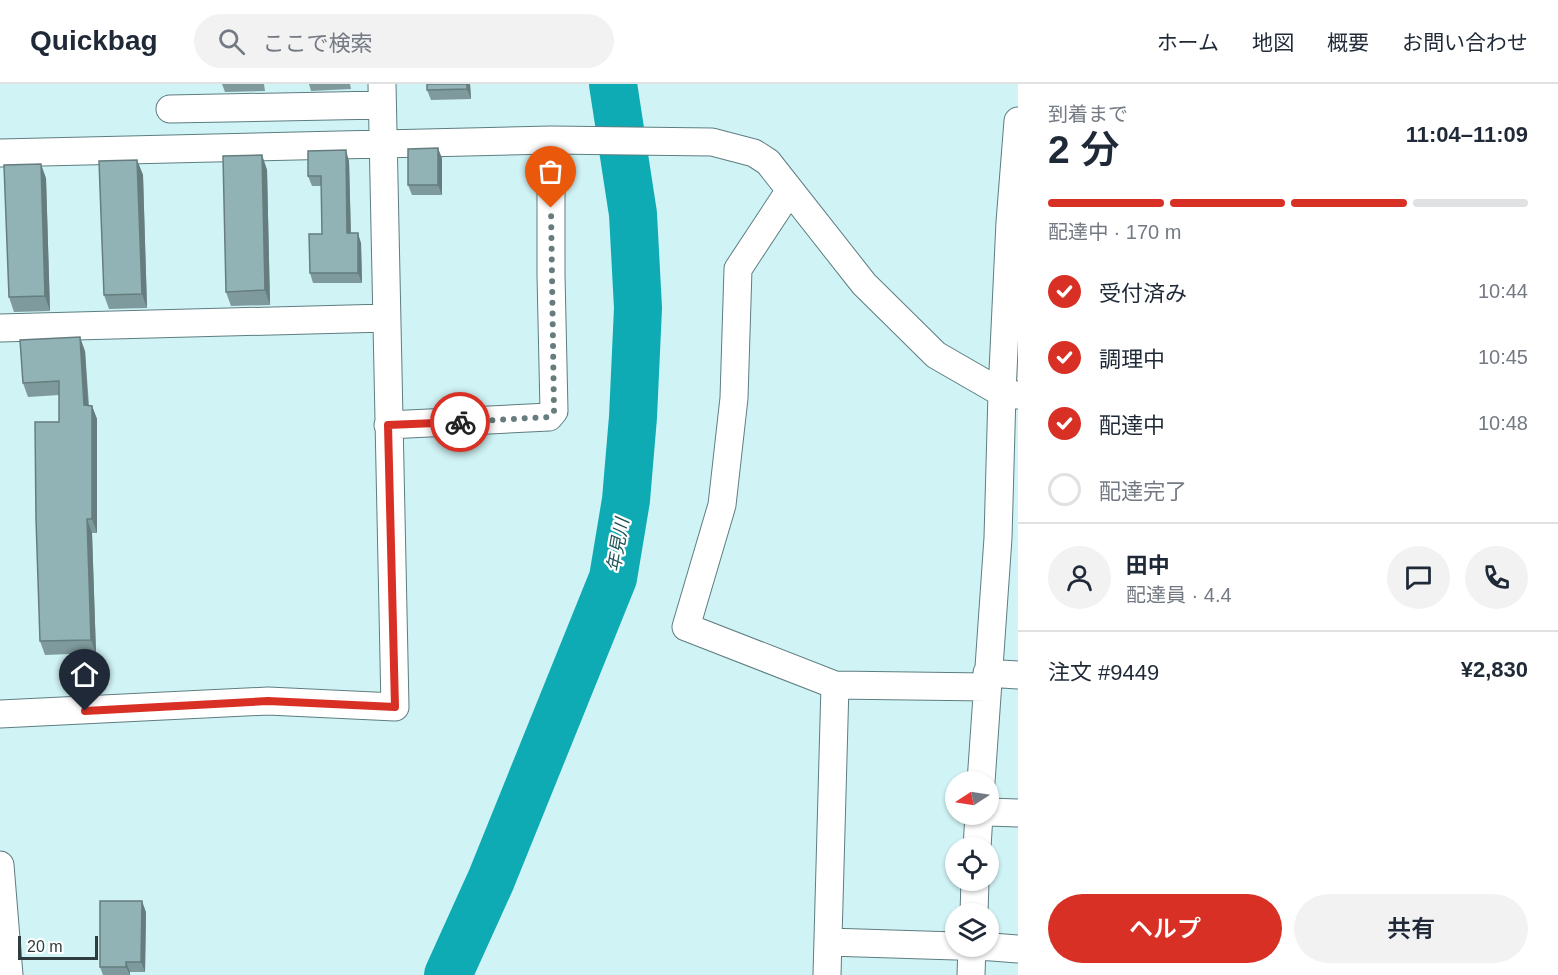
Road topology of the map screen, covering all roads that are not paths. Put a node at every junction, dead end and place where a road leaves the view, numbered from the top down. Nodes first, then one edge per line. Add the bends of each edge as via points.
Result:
1 (382, 95) edge
2 (170, 96) edge
3 (1018, 121) edge
4 (551, 140) junction
5 (382, 142) junction
6 (171, 148) junction
7 (0, 153) edge
8 (790, 190) junction
9 (386, 318) junction
10 (0, 328) edge
11 (1010, 394) edge
12 (388, 425) junction
13 (1008, 539) edge
14 (1018, 675) edge
15 (987, 680) junction
16 (835, 685) junction
17 (0, 714) edge
18 (982, 771) edge
19 (999, 812) edge
20 (1018, 813) edge
21 (0, 865) edge
22 (828, 942) junction
23 (945, 946) edge
24 (999, 948) edge
25 (1018, 949) edge
26 (972, 957) edge
27 (9, 975) edge
28 (827, 975) edge
29 (971, 975) edge

1 - 2 street
1 - 5 street
2 - 6 street
3 - 11 street via 1010,222
4 - 5 street
4 - 8 street via 712,142 754,153 768,162
4 - 12 street via 554,411 549,417
5 - 6 street
5 - 9 street
6 - 7 street
8 - 11 street via 864,284 936,355
8 - 16 street via 738,269 734,398 722,505 686,627
9 - 10 street
9 - 12 street
11 - 13 street
12 - 17 street via 395,707 268,701
13 - 15 street
14 - 15 street
15 - 16 street
15 - 18 street
16 - 22 street
19 - 20 street
21 - 27 street
22 - 23 street
22 - 28 street
24 - 25 street
26 - 29 street

